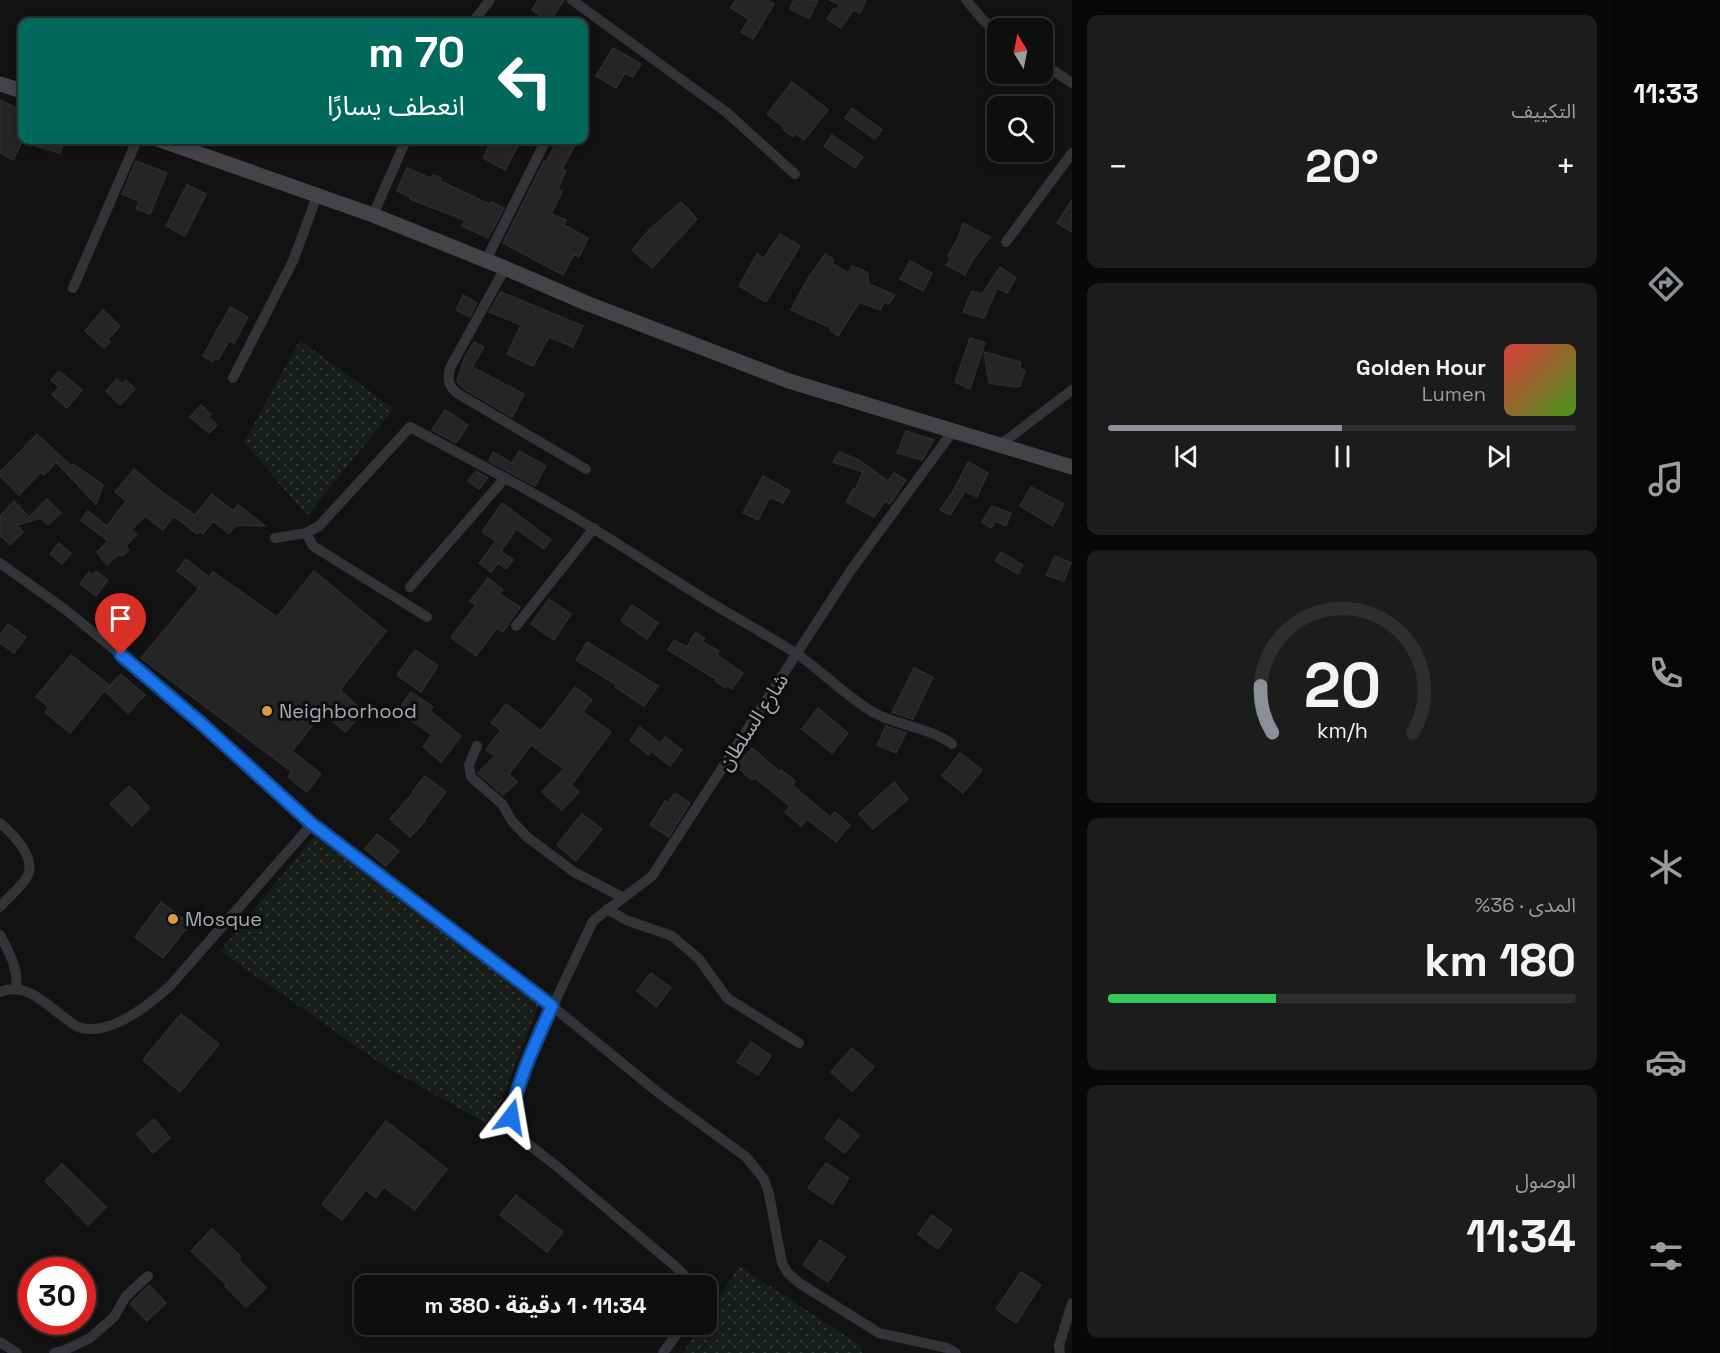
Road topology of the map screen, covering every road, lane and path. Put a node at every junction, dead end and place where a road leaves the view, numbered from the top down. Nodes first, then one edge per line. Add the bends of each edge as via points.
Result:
1 (490, 0) edge
2 (572, 0) edge
3 (966, 0) edge
4 (476, 18) edge
5 (987, 23) edge
6 (1053, 70) edge
7 (1072, 83) edge
8 (0, 84) edge
9 (18, 90) edge
10 (135, 144) edge
11 (172, 144) edge
12 (404, 144) edge
13 (543, 146) dead end
14 (1072, 153) edge
15 (795, 174) dead end
16 (317, 196) junction
17 (373, 215) junction
18 (1006, 242) dead end
19 (486, 260) junction
20 (505, 268) junction
21 (73, 288) dead end
22 (233, 378) dead end
23 (1072, 390) edge
24 (953, 431) junction
25 (1000, 445) junction
26 (1072, 467) edge
27 (586, 469) dead end
28 (506, 478) junction
29 (594, 528) junction
30 (306, 533) junction
31 (274, 538) dead end
32 (0, 563) edge
33 (410, 587) dead end
34 (427, 617) dead end
35 (516, 626) dead end
36 (797, 655) junction
37 (952, 744) dead end
38 (477, 746) dead end
39 (0, 823) edge
40 (312, 824) junction
41 (622, 897) junction
42 (0, 907) edge
43 (607, 909) junction
44 (0, 935) edge
45 (16, 989) junction
46 (0, 992) edge
47 (552, 1006) junction
48 (800, 1043) dead end
49 (684, 1275) edge
50 (148, 1276) dead end
51 (1072, 1303) edge
52 (676, 1335) edge
53 (0, 1342) edge
54 (17, 1353) edge
55 (54, 1353) edge
56 (663, 1353) edge
57 (956, 1353) edge
58 (1059, 1353) edge

1 - 4 street
2 - 15 street via 726,112
3 - 5 street
6 - 7 street
8 - 9 street
10 - 21 street
11 - 16 street
12 - 17 street
13 - 19 street
14 - 18 street
16 - 17 street
16 - 22 street via 293,261
17 - 19 street
19 - 20 street
20 - 24 street via 789,381
20 - 27 street via 450,368 448,383 460,395
23 - 25 street
24 - 25 street
24 - 36 street, شارع السلطان via 851,570
25 - 26 street
28 - 29 street
28 - 30 street via 410,427 319,526
28 - 33 street
29 - 35 street
29 - 36 street
30 - 31 street
30 - 34 street via 313,546
32 - 40 street via 66,610 139,670
36 - 37 street via 866,709 928,730
36 - 41 street, شارع السلطان via 652,876
38 - 41 street via 469,765 471,777 502,804 526,837 574,872
39 - 42 street via 21,847 30,869
40 - 45 street via 170,986 133,1015 109,1026 78,1027 33,993
40 - 47 street
41 - 43 street, شارع السلطان
43 - 47 street, شارع السلطان via 593,921
43 - 48 street via 678,940 708,969 727,998
44 - 45 street via 16,970
45 - 46 street
47 - 49 street, شارع السلطان via 514,1100 511,1117 515,1131
47 - 57 street via 660,1094 746,1157 764,1179 782,1263 799,1283 879,1333
50 - 55 street via 126,1296 114,1317 90,1338
51 - 58 street
52 - 56 street
53 - 54 street

